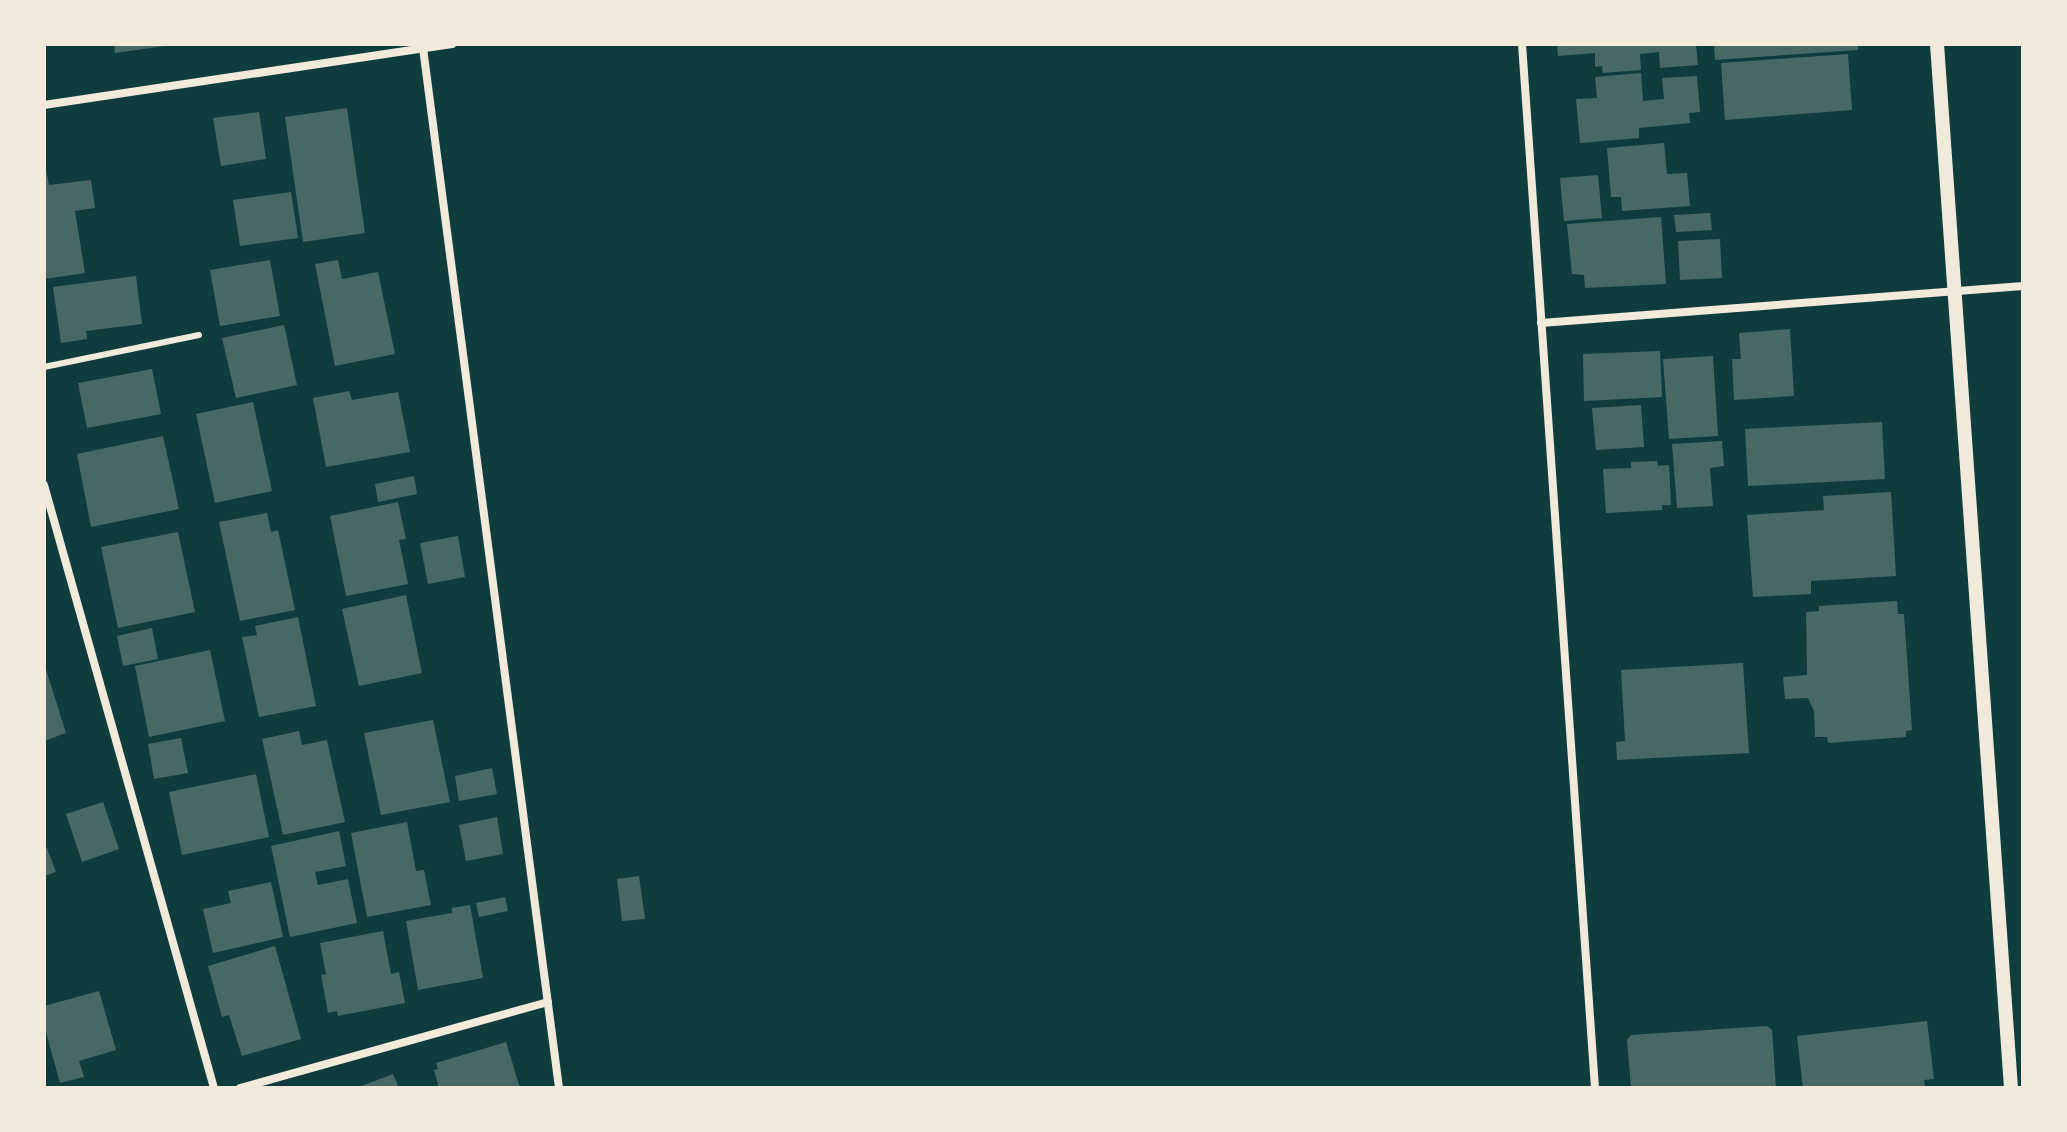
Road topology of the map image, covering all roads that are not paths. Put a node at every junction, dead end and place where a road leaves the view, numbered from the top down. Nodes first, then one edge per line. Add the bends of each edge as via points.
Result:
1 (452, 44) edge
2 (1522, 44) edge
3 (1937, 44) edge
4 (423, 48) junction
5 (44, 105) edge
6 (2023, 286) edge
7 (1954, 289) junction
8 (1541, 323) junction
9 (199, 335) dead end
10 (44, 367) edge
11 (44, 485) edge
12 (548, 1002) junction
13 (214, 1088) edge
14 (240, 1088) edge
15 (559, 1088) edge
16 (1595, 1088) edge
17 (2011, 1088) edge

1 - 4 street
2 - 8 street
3 - 7 street
4 - 5 street
4 - 12 street
6 - 7 street
7 - 8 street
7 - 17 street
8 - 16 street
9 - 10 lane
11 - 13 street
12 - 14 street
12 - 15 street

